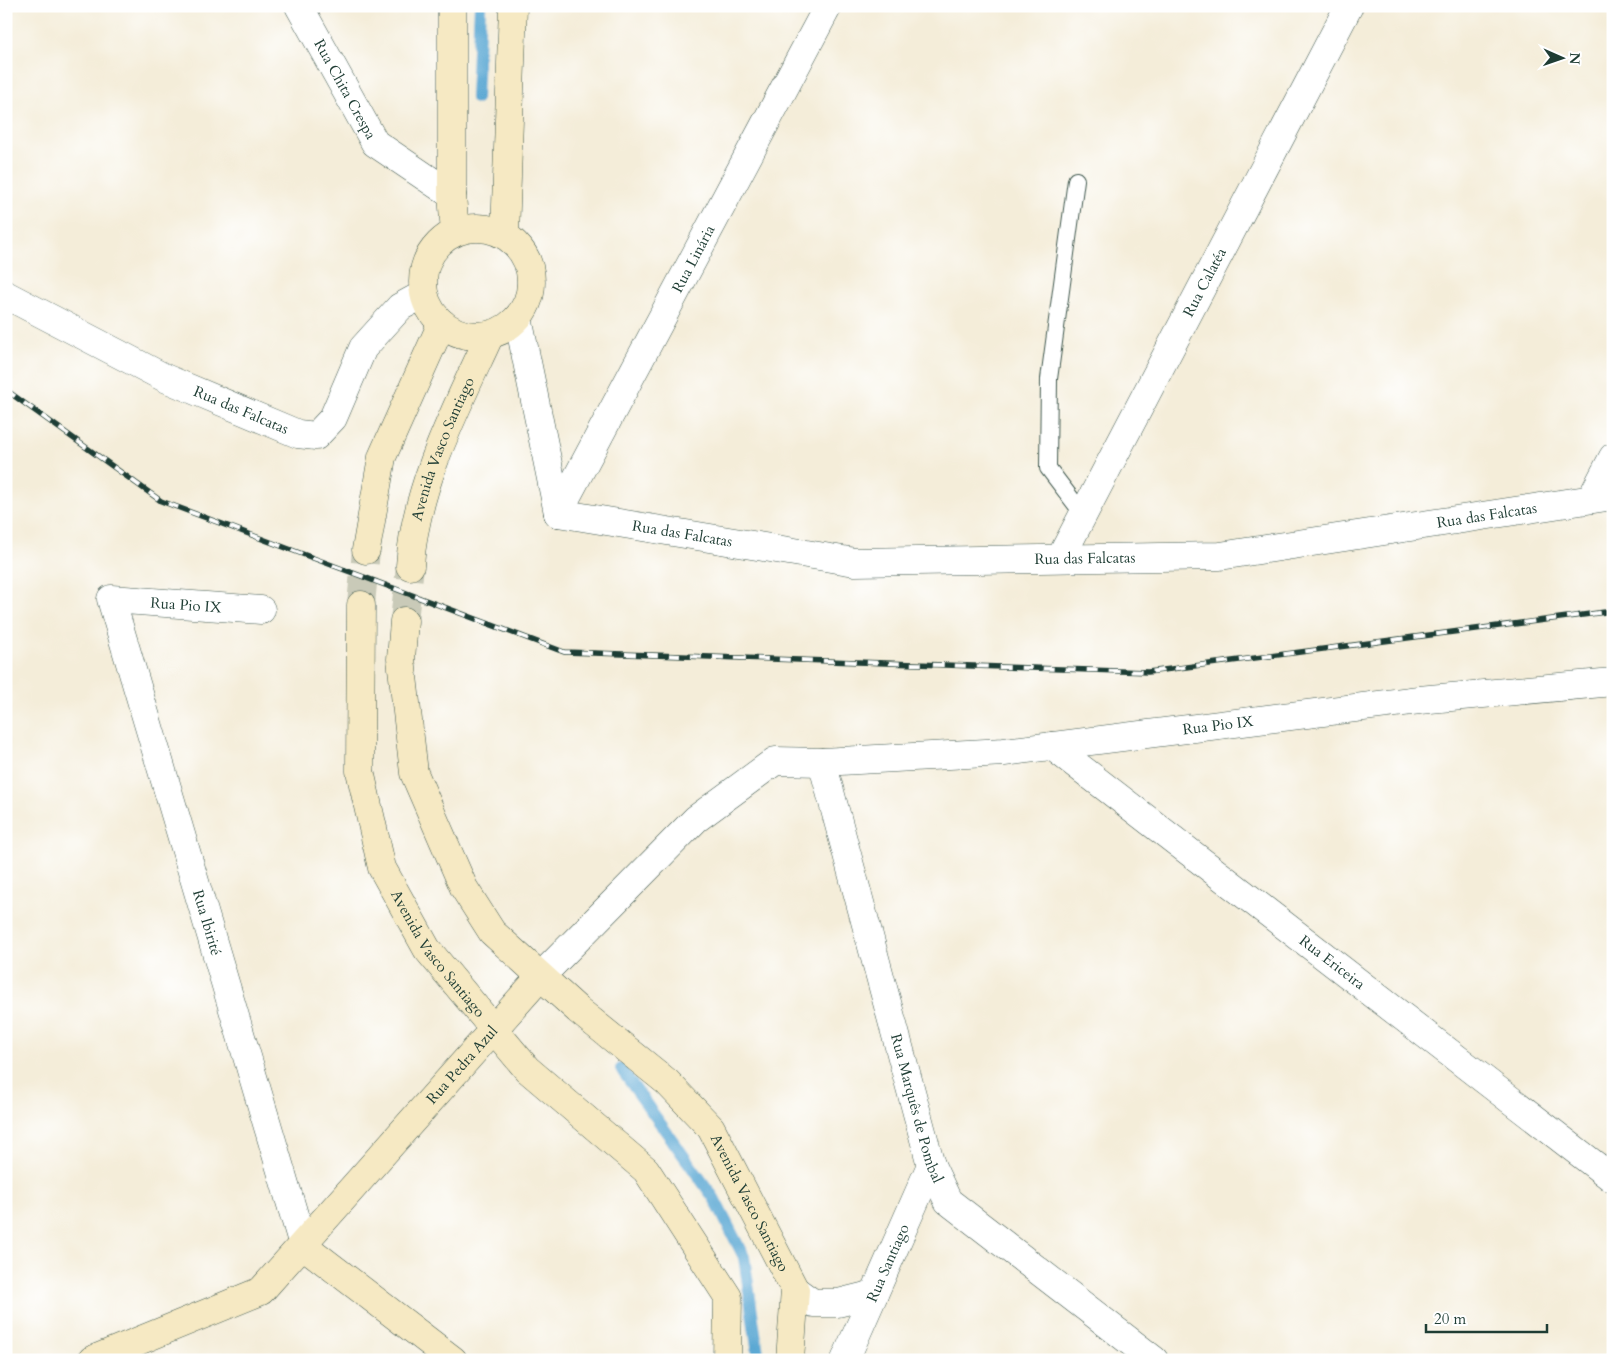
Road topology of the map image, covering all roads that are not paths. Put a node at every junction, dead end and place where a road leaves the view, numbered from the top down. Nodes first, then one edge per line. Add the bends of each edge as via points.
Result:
1 (299, 6) edge
2 (452, 6) edge
3 (513, 6) edge
4 (828, 6) edge
5 (1349, 6) edge
6 (1076, 180) dead end
7 (452, 195) junction
8 (455, 232) junction
9 (504, 234) junction
10 (424, 294) junction
11 (6, 295) edge
12 (518, 318) junction
13 (442, 324) junction
14 (490, 335) junction
15 (1613, 457) edge
16 (1602, 498) edge
17 (558, 513) junction
18 (1083, 514) junction
19 (366, 550) tunnel mouth
20 (1061, 558) junction
21 (410, 566) tunnel mouth
22 (111, 599) joint
23 (361, 605) tunnel mouth
24 (261, 610) dead end
25 (404, 621) tunnel mouth
26 (1613, 682) edge
27 (1052, 746) junction
28 (822, 762) junction
29 (540, 977) junction
30 (494, 1030) junction
31 (931, 1165) junction
32 (1613, 1179) edge
33 (303, 1245) junction
34 (795, 1290) junction
35 (874, 1294) junction
36 (92, 1360) edge
37 (453, 1360) edge
38 (727, 1360) edge
39 (790, 1360) edge
40 (845, 1360) edge
41 (1154, 1360) edge

1 - 7 street, Rua Chita Crespa via 375,143
2 - 7 street
3 - 9 street
4 - 17 street, Rua Linária
5 - 18 street, Rua Calatéa
6 - 18 lane via 1049,379 1048,468
7 - 8 street
8 - 9 street via 471,227 489,228
8 - 10 street via 439,242 428,257 423,275
9 - 12 street via 520,247 532,283 528,302
10 - 11 street, Rua das Falcatas via 400,307 363,348 333,418 316,436 298,434 165,378
10 - 13 street
12 - 14 street via 505,329
12 - 17 street
13 - 14 street via 472,337
13 - 19 street via 382,457
14 - 21 street, Avenida Vasco Santiago via 438,448 411,542
15 - 16 street
16 - 20 street, Rua das Falcatas via 1220,556
17 - 20 street, Rua das Falcatas via 855,562
18 - 20 street, Rua Calatéa
22 - 24 street, Rua Pio IX
22 - 33 street, Rua Ibirité
23 - 30 street, Avenida Vasco Santiago via 360,771 382,868 427,949
25 - 29 street, Avenida Vasco Santiago via 401,659 414,773 464,888 492,932
26 - 27 street, Rua Pio IX via 1419,700
27 - 28 street, Rua Pio IX via 1004,752
27 - 32 street, Rua Ericeira
28 - 29 street, Rua Pedra Azul via 775,760 696,820
28 - 31 street, Rua Marquês de Pombal
29 - 30 street, Rua Pedra Azul
29 - 34 street, Avenida Vasco Santiago via 667,1082 711,1128
30 - 33 street, Rua Pedra Azul
30 - 38 street, Avenida Vasco Santiago via 527,1069 646,1170 728,1297
31 - 35 street, Rua Santiago
31 - 41 street, Rua Marquês de Pombal via 948,1201
33 - 36 street, Rua Pedra Azul via 261,1291
33 - 37 street
34 - 35 street via 813,1303 838,1303
34 - 39 street
35 - 40 street, Rua Santiago

